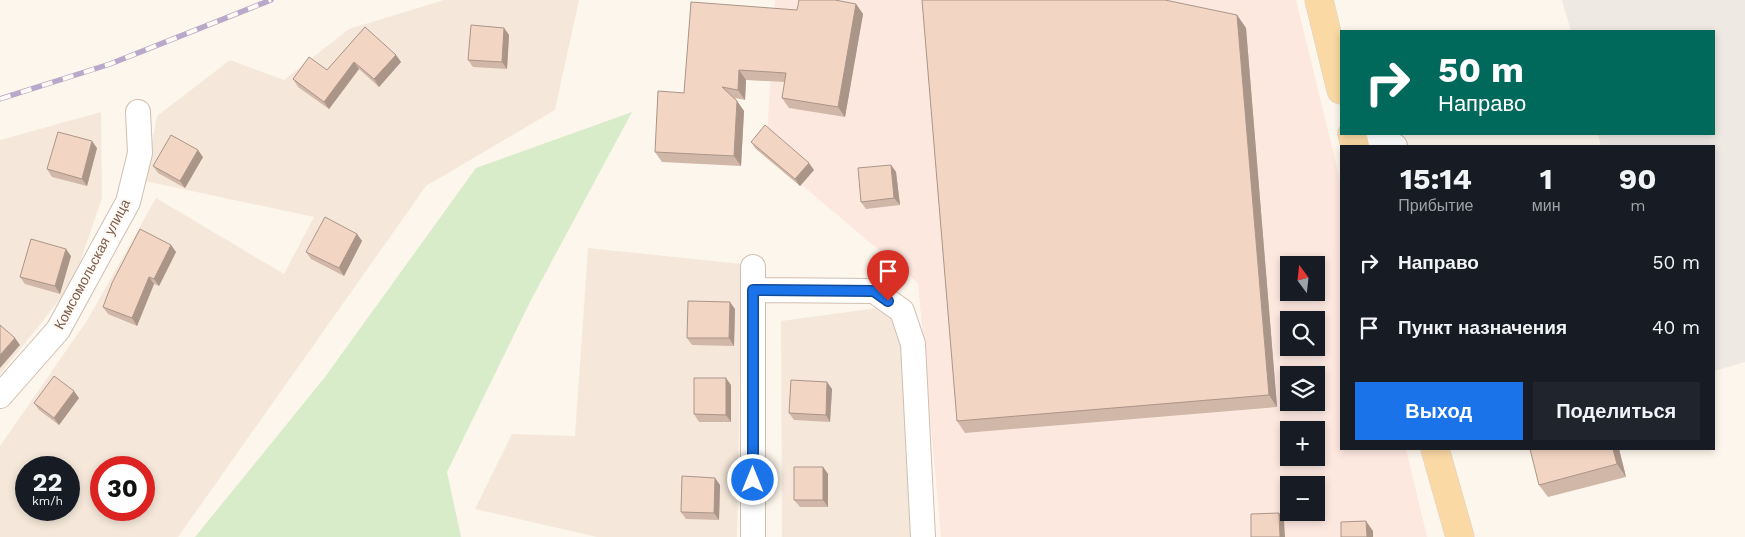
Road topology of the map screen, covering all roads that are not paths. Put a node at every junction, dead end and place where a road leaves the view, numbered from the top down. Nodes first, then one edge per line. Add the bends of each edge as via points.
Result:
1 (1319, 0) edge
2 (1340, 86) edge
3 (138, 112) dead end
4 (1368, 135) edge
5 (1393, 145) edge
6 (753, 267) dead end
7 (753, 290) junction
8 (0, 396) edge
9 (1435, 450) edge
10 (753, 537) edge
11 (923, 537) edge
12 (1460, 537) edge

1 - 2 main road
3 - 8 street, Комсомольская улица via 140,153 128,202 58,330
4 - 5 street
6 - 7 street
7 - 10 street
7 - 11 street via 874,291 902,311 913,344
9 - 12 main road

